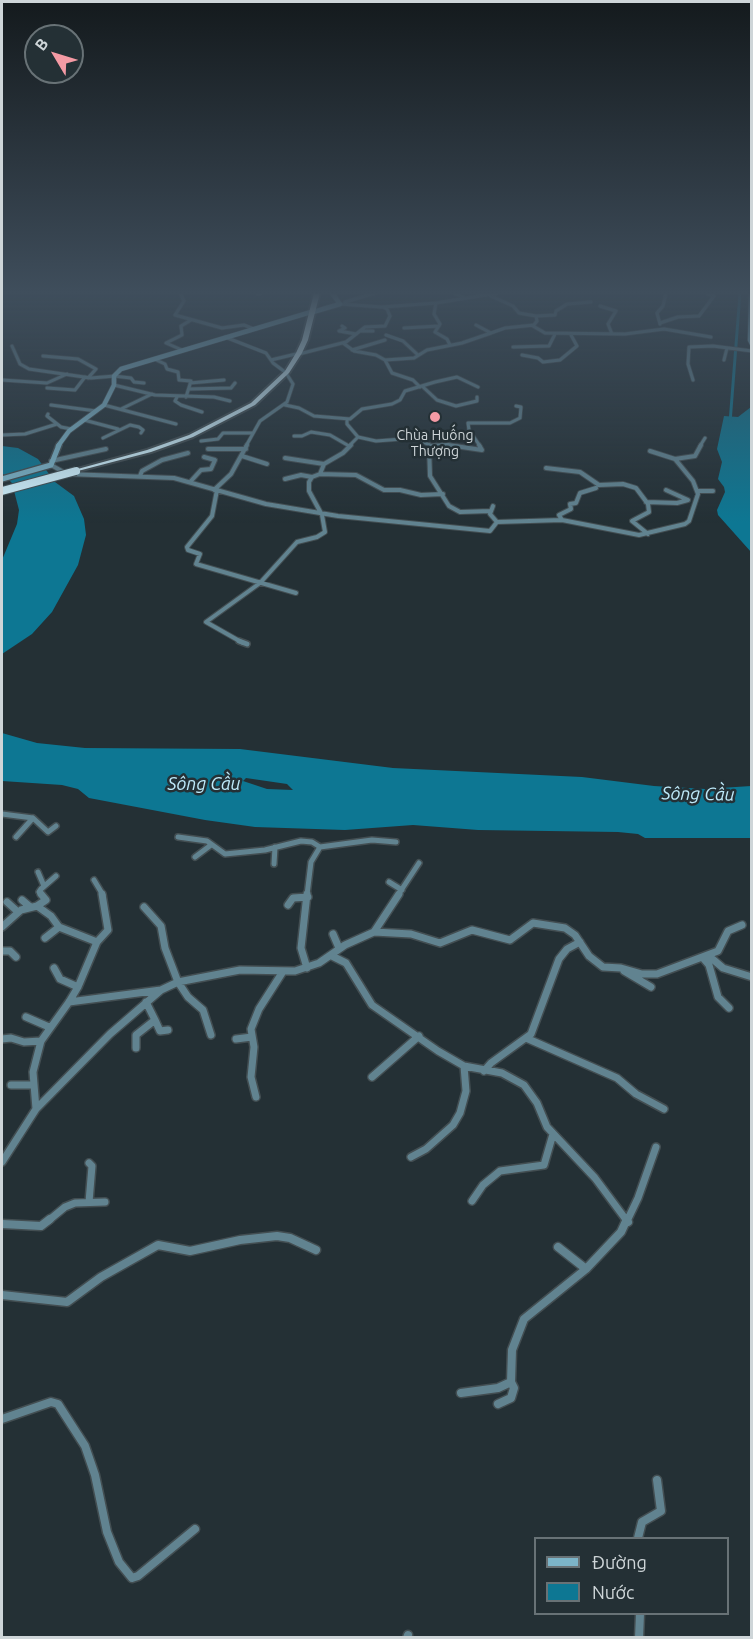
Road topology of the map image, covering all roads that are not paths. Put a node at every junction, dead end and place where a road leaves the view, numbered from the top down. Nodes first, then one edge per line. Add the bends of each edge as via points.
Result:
1 (32, 369) edge
2 (95, 369) edge
3 (121, 369) edge
4 (169, 369) edge
5 (282, 369) edge
6 (288, 369) edge
7 (390, 369) edge
8 (690, 369) edge
9 (286, 373) junction
10 (67, 374) junction
11 (115, 376) junction
12 (86, 378) junction
13 (2, 380) edge
14 (224, 380) dead end
15 (693, 380) dead end
16 (144, 383) dead end
17 (190, 383) junction
18 (235, 383) dead end
19 (114, 385) junction
20 (421, 387) junction
21 (478, 387) dead end
22 (47, 388) dead end
23 (189, 389) junction
24 (152, 394) junction
25 (177, 397) junction
26 (186, 397) junction
27 (477, 397) dead end
28 (230, 401) dead end
29 (51, 405) dead end
30 (105, 405) junction
31 (285, 405) junction
32 (516, 406) dead end
33 (121, 409) junction
34 (96, 411) junction
35 (202, 412) dead end
36 (48, 414) dead end
37 (347, 419) junction
38 (84, 420) junction
39 (57, 424) junction
40 (176, 424) dead end
41 (70, 429) junction
42 (118, 429) junction
43 (141, 433) dead end
44 (253, 433) junction
45 (2, 435) edge
46 (294, 436) dead end
47 (358, 437) junction
48 (103, 438) dead end
49 (705, 438) dead end
50 (201, 441) dead end
51 (349, 446) junction
52 (430, 446) junction
53 (106, 449) dead end
54 (208, 449) dead end
55 (246, 449) junction
56 (650, 451) dead end
57 (189, 453) dead end
58 (242, 456) junction
59 (204, 457) dead end
60 (285, 458) dead end
61 (675, 459) junction
62 (50, 464) junction
63 (267, 464) dead end
64 (324, 464) junction
65 (546, 468) dead end
66 (320, 474) junction
67 (140, 476) junction
68 (312, 477) junction
69 (3, 479) edge
70 (285, 479) dead end
71 (190, 481) junction
72 (596, 488) dead end
73 (216, 490) junction
74 (665, 490) dead end
75 (2, 491) edge
76 (698, 491) junction
77 (713, 491) dead end
78 (443, 494) junction
79 (688, 500) junction
80 (646, 502) junction
81 (695, 502) junction
82 (321, 513) junction
83 (562, 520) junction
84 (497, 522) junction
85 (672, 523) dead end
86 (679, 527) junction
87 (648, 534) junction
88 (260, 583) junction
89 (296, 593) dead end
90 (247, 644) dead end
91 (2, 814) edge
92 (33, 818) junction
93 (56, 826) dead end
94 (16, 837) dead end
95 (178, 837) dead end
96 (396, 842) dead end
97 (211, 845) junction
98 (320, 847) junction
99 (275, 848) junction
100 (195, 857) dead end
101 (419, 863) dead end
102 (274, 864) dead end
103 (38, 872) dead end
104 (56, 876) dead end
105 (94, 880) dead end
106 (389, 882) dead end
107 (44, 886) junction
108 (402, 890) junction
109 (309, 897) junction
110 (22, 900) dead end
111 (7, 902) dead end
112 (288, 905) dead end
113 (29, 906) junction
114 (38, 906) junction
115 (144, 908) dead end
116 (18, 912) junction
117 (742, 924) dead end
118 (2, 927) edge
119 (59, 927) junction
120 (375, 932) junction
121 (333, 934) dead end
122 (45, 938) dead end
123 (97, 942) junction
124 (580, 942) junction
125 (339, 948) junction
126 (2, 951) edge
127 (332, 956) junction
128 (16, 957) dead end
129 (706, 957) junction
130 (54, 968) dead end
131 (307, 968) junction
132 (621, 968) junction
133 (282, 973) junction
134 (752, 976) edge
135 (178, 982) junction
136 (78, 987) junction
137 (651, 987) dead end
138 (161, 990) junction
139 (69, 1002) junction
140 (146, 1002) junction
141 (729, 1008) dead end
142 (26, 1017) dead end
143 (155, 1020) junction
144 (49, 1027) junction
145 (168, 1030) dead end
146 (211, 1035) dead end
147 (419, 1036) junction
148 (252, 1037) junction
149 (526, 1038) junction
150 (2, 1039) edge
151 (236, 1039) dead end
152 (41, 1041) junction
153 (136, 1048) dead end
154 (464, 1066) junction
155 (484, 1071) junction
156 (372, 1077) dead end
157 (11, 1085) dead end
158 (34, 1085) junction
159 (256, 1097) dead end
160 (36, 1109) junction
161 (664, 1109) dead end
162 (553, 1134) junction
163 (656, 1147) dead end
164 (411, 1157) dead end
165 (2, 1162) edge
166 (89, 1163) dead end
167 (472, 1201) dead end
168 (89, 1202) junction
169 (105, 1202) dead end
170 (628, 1222) junction
171 (2, 1224) edge
172 (558, 1247) dead end
173 (316, 1250) dead end
174 (586, 1269) junction
175 (2, 1295) edge
176 (511, 1382) junction
177 (461, 1393) dead end
178 (498, 1404) dead end
179 (2, 1419) edge
180 (657, 1480) dead end
181 (195, 1529) dead end
182 (639, 1537) edge
183 (640, 1615) edge
184 (639, 1638) edge

1 - 10 street
2 - 12 street
3 - 11 street
4 - 17 street via 178,372 179,380
5 - 9 street
6 - 9 highway
7 - 20 street
8 - 15 street
9 - 31 street via 293,387
9 - 75 highway, bridge via 252,404 190,436
10 - 12 street
10 - 13 street via 47,383
11 - 12 street
11 - 16 street
11 - 19 street
12 - 22 street via 75,390
14 - 17 street
17 - 23 street
18 - 23 street via 231,388
19 - 24 street
19 - 30 street
20 - 21 street via 457,377
20 - 27 street via 435,399 456,406 477,401
20 - 37 street via 405,392 392,404 362,409
23 - 26 street
24 - 25 street
24 - 33 street
25 - 26 street
25 - 35 street via 175,401
26 - 28 street
29 - 34 street
30 - 33 street
30 - 34 street
31 - 37 street via 314,416
31 - 44 street via 260,421
32 - 52 street via 521,407 520,418 510,423 468,423 480,451
33 - 40 street
34 - 38 street
36 - 39 street
37 - 47 street
38 - 41 street
38 - 42 street
39 - 41 street
39 - 45 street via 25,434
41 - 62 street
42 - 43 street via 136,425 143,430
42 - 48 street via 119,432
44 - 50 street via 223,433 218,439
44 - 55 street
46 - 51 street via 311,432 330,435
47 - 51 street
47 - 52 street via 376,441 414,438
49 - 61 street via 695,456
51 - 64 street
52 - 78 street via 430,476
53 - 62 street
54 - 55 street
55 - 58 street
56 - 61 street
57 - 67 street via 162,460
58 - 63 street
58 - 73 street
59 - 71 street via 215,460 211,469 201,470
60 - 64 street
61 - 76 street
62 - 67 street via 67,474
62 - 69 street
64 - 66 street
65 - 80 street via 580,472 599,484 636,488
66 - 68 street
66 - 78 street via 356,475 384,490
67 - 71 street
68 - 70 street
68 - 82 street via 309,491
71 - 73 street
72 - 83 street via 581,492 576,502 570,504 571,509 559,515
73 - 82 street
73 - 88 street via 212,516 186,549 200,554 196,564
74 - 79 street
76 - 77 street
76 - 81 street
78 - 84 street via 446,503 456,511 492,509 490,514
79 - 80 street
79 - 81 street
80 - 87 street via 648,514 632,521
81 - 86 street via 689,521
82 - 84 street via 490,531
82 - 88 street via 325,532 297,542
83 - 84 street
83 - 87 street via 625,534
85 - 86 street
86 - 87 street
88 - 89 street
88 - 90 street via 206,622
91 - 92 street
92 - 93 street via 48,832
92 - 94 street
95 - 97 street via 201,839
96 - 98 street via 372,840
97 - 99 street via 225,854
97 - 100 street
98 - 99 street via 308,841
98 - 109 street via 311,862
99 - 102 street
101 - 108 street
103 - 107 street
104 - 107 street
105 - 123 street via 104,898 108,927
106 - 108 street
107 - 114 street via 39,892 46,900
108 - 120 street
109 - 112 street via 293,898
109 - 131 street via 300,948
110 - 113 street
111 - 116 street
113 - 114 street
113 - 116 street
114 - 119 street
115 - 135 street via 161,926
116 - 118 street
117 - 129 street via 728,931 721,949
119 - 122 street
119 - 123 street
120 - 124 street via 411,934 440,943 472,930 510,940 530,924 540,923 565,928
120 - 125 street
121 - 125 street
123 - 136 street
124 - 132 street via 597,964
124 - 149 street via 559,959 531,1034
125 - 127 street
126 - 128 street via 10,951
127 - 131 street
127 - 147 street via 346,963 372,1005
129 - 132 street via 657,974
129 - 134 street via 723,968
129 - 141 street via 718,997
130 - 136 street via 60,979
131 - 133 street
132 - 137 street
133 - 135 street via 240,970
133 - 148 street via 252,1023
135 - 138 street
135 - 146 street via 203,1010
136 - 139 street
138 - 139 street
138 - 140 street
139 - 144 street
140 - 143 street
140 - 160 street
142 - 144 street
143 - 145 street via 160,1032
143 - 153 street via 136,1035
144 - 152 street
147 - 154 street
147 - 156 street
148 - 151 street
148 - 159 street via 251,1077
149 - 155 street
149 - 161 street via 617,1078
150 - 152 street
152 - 158 street
154 - 155 street
154 - 164 street via 466,1091 460,1113 435,1142
155 - 162 street via 502,1073 524,1084
157 - 158 street
158 - 160 street
160 - 165 street
162 - 167 street via 544,1165 500,1171
162 - 170 street via 595,1178
163 - 170 street
166 - 168 street
168 - 169 street
168 - 171 street via 65,1207 41,1226
170 - 174 street
172 - 174 street
173 - 175 street via 277,1236 190,1251 158,1245 101,1277 67,1302
174 - 176 street via 524,1319 512,1350
176 - 177 street via 498,1388
176 - 178 street via 511,1398
179 - 181 street via 51,1402 58,1404 85,1446 107,1532 119,1563 132,1578
180 - 182 street via 661,1510 642,1522
183 - 184 street

